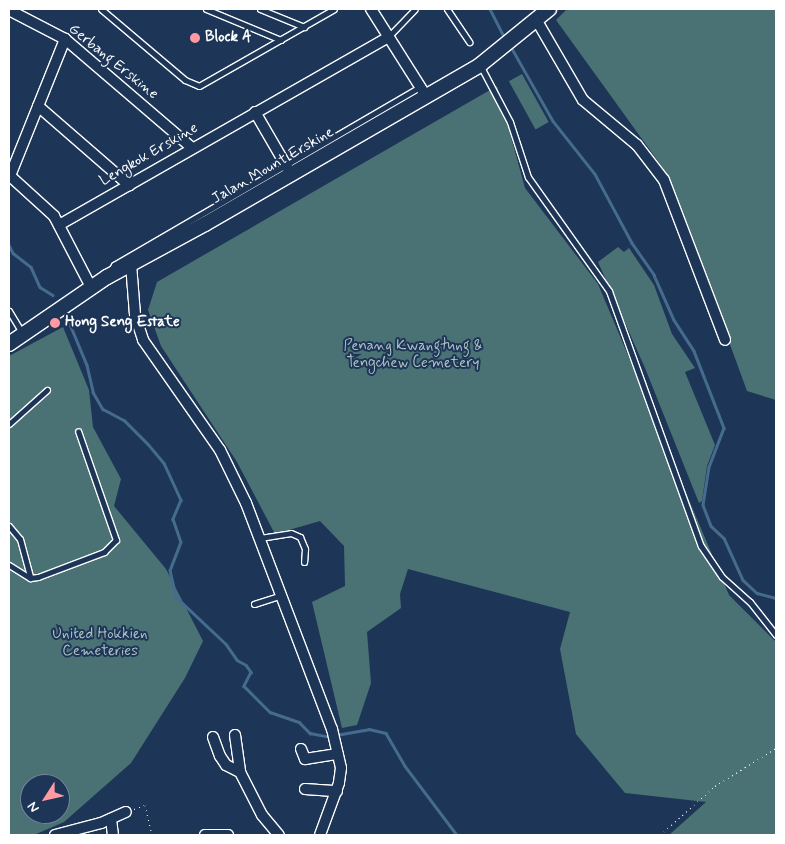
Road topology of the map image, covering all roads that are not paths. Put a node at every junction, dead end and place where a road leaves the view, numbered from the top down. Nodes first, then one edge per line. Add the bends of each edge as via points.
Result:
1 (101, 9) edge
2 (206, 9) edge
3 (260, 9) edge
4 (334, 9) edge
5 (372, 9) edge
6 (415, 9) edge
7 (446, 9) edge
8 (550, 9) edge
9 (9, 10) edge
10 (536, 21) junction
11 (304, 27) junction
12 (389, 37) junction
13 (65, 39) junction
14 (281, 40) junction
15 (468, 42) dead end
16 (480, 65) junction
17 (423, 91) junction
18 (38, 106) junction
19 (256, 112) junction
20 (191, 147) junction
21 (289, 170) junction
22 (9, 176) edge
23 (129, 184) junction
24 (58, 224) junction
25 (130, 264) junction
26 (107, 277) junction
27 (91, 287) junction
28 (9, 311) edge
29 (23, 333) junction
30 (725, 340) dead end
31 (9, 344) edge
32 (47, 390) dead end
33 (9, 424) edge
34 (78, 432) dead end
35 (9, 526) edge
36 (260, 538) junction
37 (304, 562) dead end
38 (9, 565) edge
39 (30, 578) junction
40 (283, 595) junction
41 (254, 604) dead end
42 (776, 635) edge
43 (235, 735) dead end
44 (213, 737) dead end
45 (301, 749) dead end
46 (338, 754) junction
47 (240, 772) junction
48 (305, 789) dead end
49 (337, 791) junction
50 (126, 812) road end
51 (111, 819) junction
52 (325, 833) edge
53 (60, 835) edge
54 (113, 835) edge
55 (204, 835) edge
56 (228, 835) edge
57 (279, 835) edge

1 - 14 lane via 185,80 199,86
2 - 14 lane
3 - 11 lane
4 - 11 lane
5 - 12 street
6 - 12 lane
7 - 15 lane
8 - 10 main road, Jalan Mount Erskine
9 - 13 street, Gerbang Erskine
10 - 16 main road, Jalan Mount Erskine
10 - 30 street via 583,100 637,144 664,180
11 - 14 lane
12 - 17 street
12 - 19 street, Lengkok Erskine
13 - 18 street
13 - 20 street, Gerbang Erskine
16 - 17 main road, Jalan Mount Erskine
16 - 42 lane via 510,122 528,177 608,291 700,546 722,577 750,602
17 - 21 main road, Jalan Mount Erskine
18 - 22 street
18 - 23 street
19 - 20 street, Lengkok Erskine
19 - 21 street
20 - 23 street, Lengkok Erskine
21 - 25 main road, Jalan Mount Erskine
21 - 26 lane via 114,265
22 - 24 street via 52,214
23 - 24 street, Lengkok Erskine
24 - 27 street
25 - 26 main road, Jalan Mount Erskine
25 - 36 street via 135,316 144,340 220,450
26 - 27 main road, Jalan Mount Erskine
27 - 29 main road, Jalan Mount Erskine
28 - 29 lane
29 - 31 main road, Jalan Mount Erskine
32 - 33 lane
34 - 39 lane via 116,540 104,552 56,572
35 - 39 lane via 20,539
36 - 37 lane via 292,532 300,537 305,550
36 - 40 street
38 - 39 lane
40 - 41 lane
40 - 46 street via 332,729
43 - 47 street
44 - 47 street via 226,765
45 - 46 street via 305,759
46 - 49 street
47 - 57 street via 262,815
48 - 49 street
49 - 52 street
50 - 51 street
51 - 53 street
51 - 54 street
55 - 56 street

